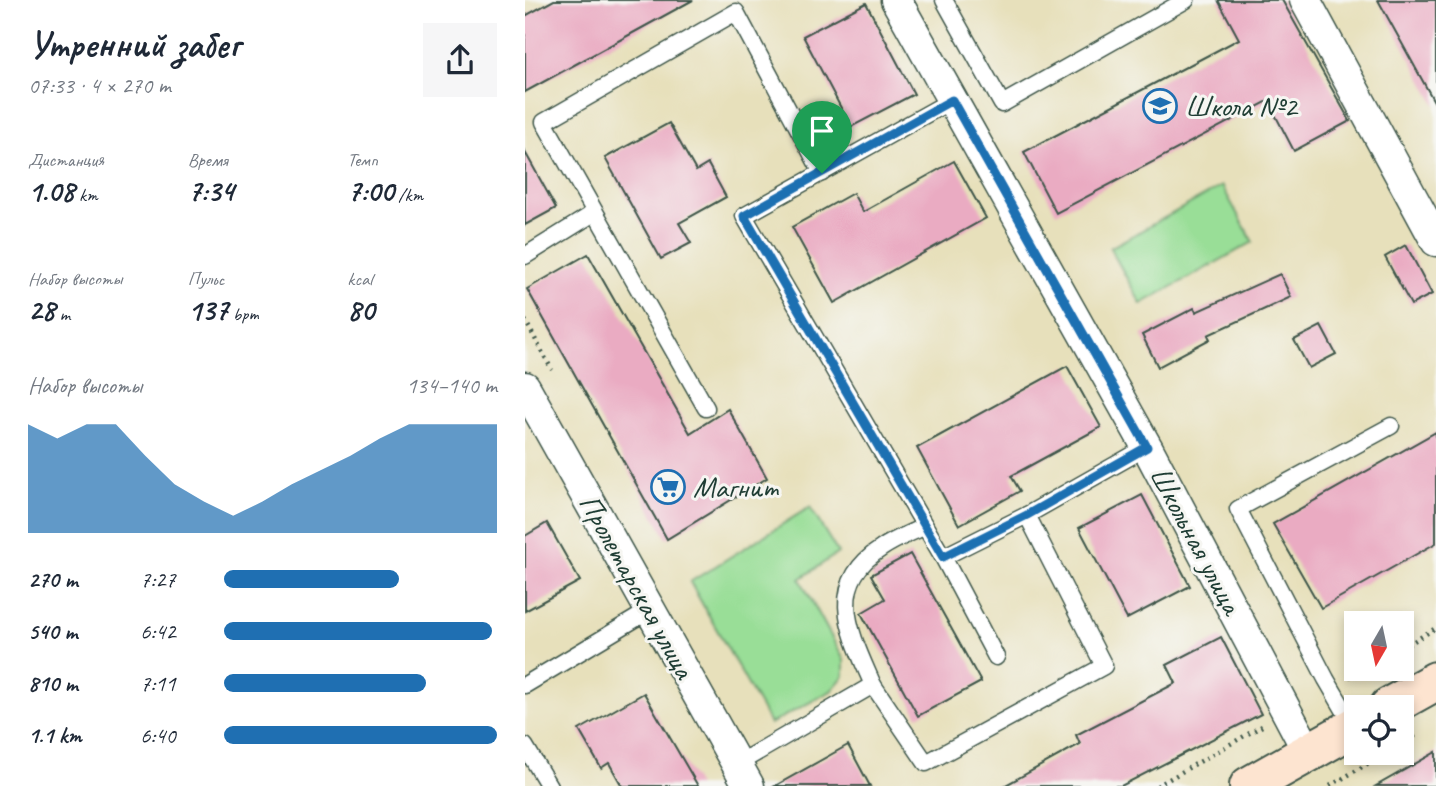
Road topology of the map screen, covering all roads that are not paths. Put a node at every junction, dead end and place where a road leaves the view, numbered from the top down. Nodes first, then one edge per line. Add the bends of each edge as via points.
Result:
1 (896, 0) edge
2 (944, 0) edge
3 (1305, 0) edge
4 (1186, 1) edge
5 (952, 100) junction
6 (822, 173) junction
7 (594, 214) junction
8 (1436, 242) edge
9 (525, 256) edge
10 (525, 387) edge
11 (706, 408) dead end
12 (1391, 426) dead end
13 (1147, 447) junction
14 (1027, 515) junction
15 (925, 526) junction
16 (943, 557) junction
17 (650, 610) junction
18 (996, 657) dead end
19 (1436, 681) edge
20 (525, 685) edge
21 (873, 685) junction
22 (1411, 695) edge
23 (1344, 708) edge
24 (1344, 732) edge
25 (525, 746) edge
26 (1308, 752) junction
27 (743, 775) edge
28 (548, 786) edge
29 (1249, 786) edge

1 - 5 street, Школьная улица
2 - 4 lane via 1002,104
3 - 8 street
5 - 6 lane
5 - 13 street, Школьная улица
6 - 7 lane via 736,12 544,122
6 - 15 lane via 744,216
7 - 9 lane
7 - 11 lane
10 - 17 street, Пролетарская улица
12 - 23 lane via 1238,509
13 - 14 lane
13 - 26 street, Школьная улица
14 - 16 lane
14 - 21 lane via 1104,666 926,763
15 - 16 lane
15 - 21 lane via 865,560 847,591 851,635
16 - 18 lane
17 - 20 lane
17 - 27 street, Пролетарская улица
19 - 22 main road
21 - 27 lane
24 - 26 main road
25 - 28 lane
26 - 29 main road

